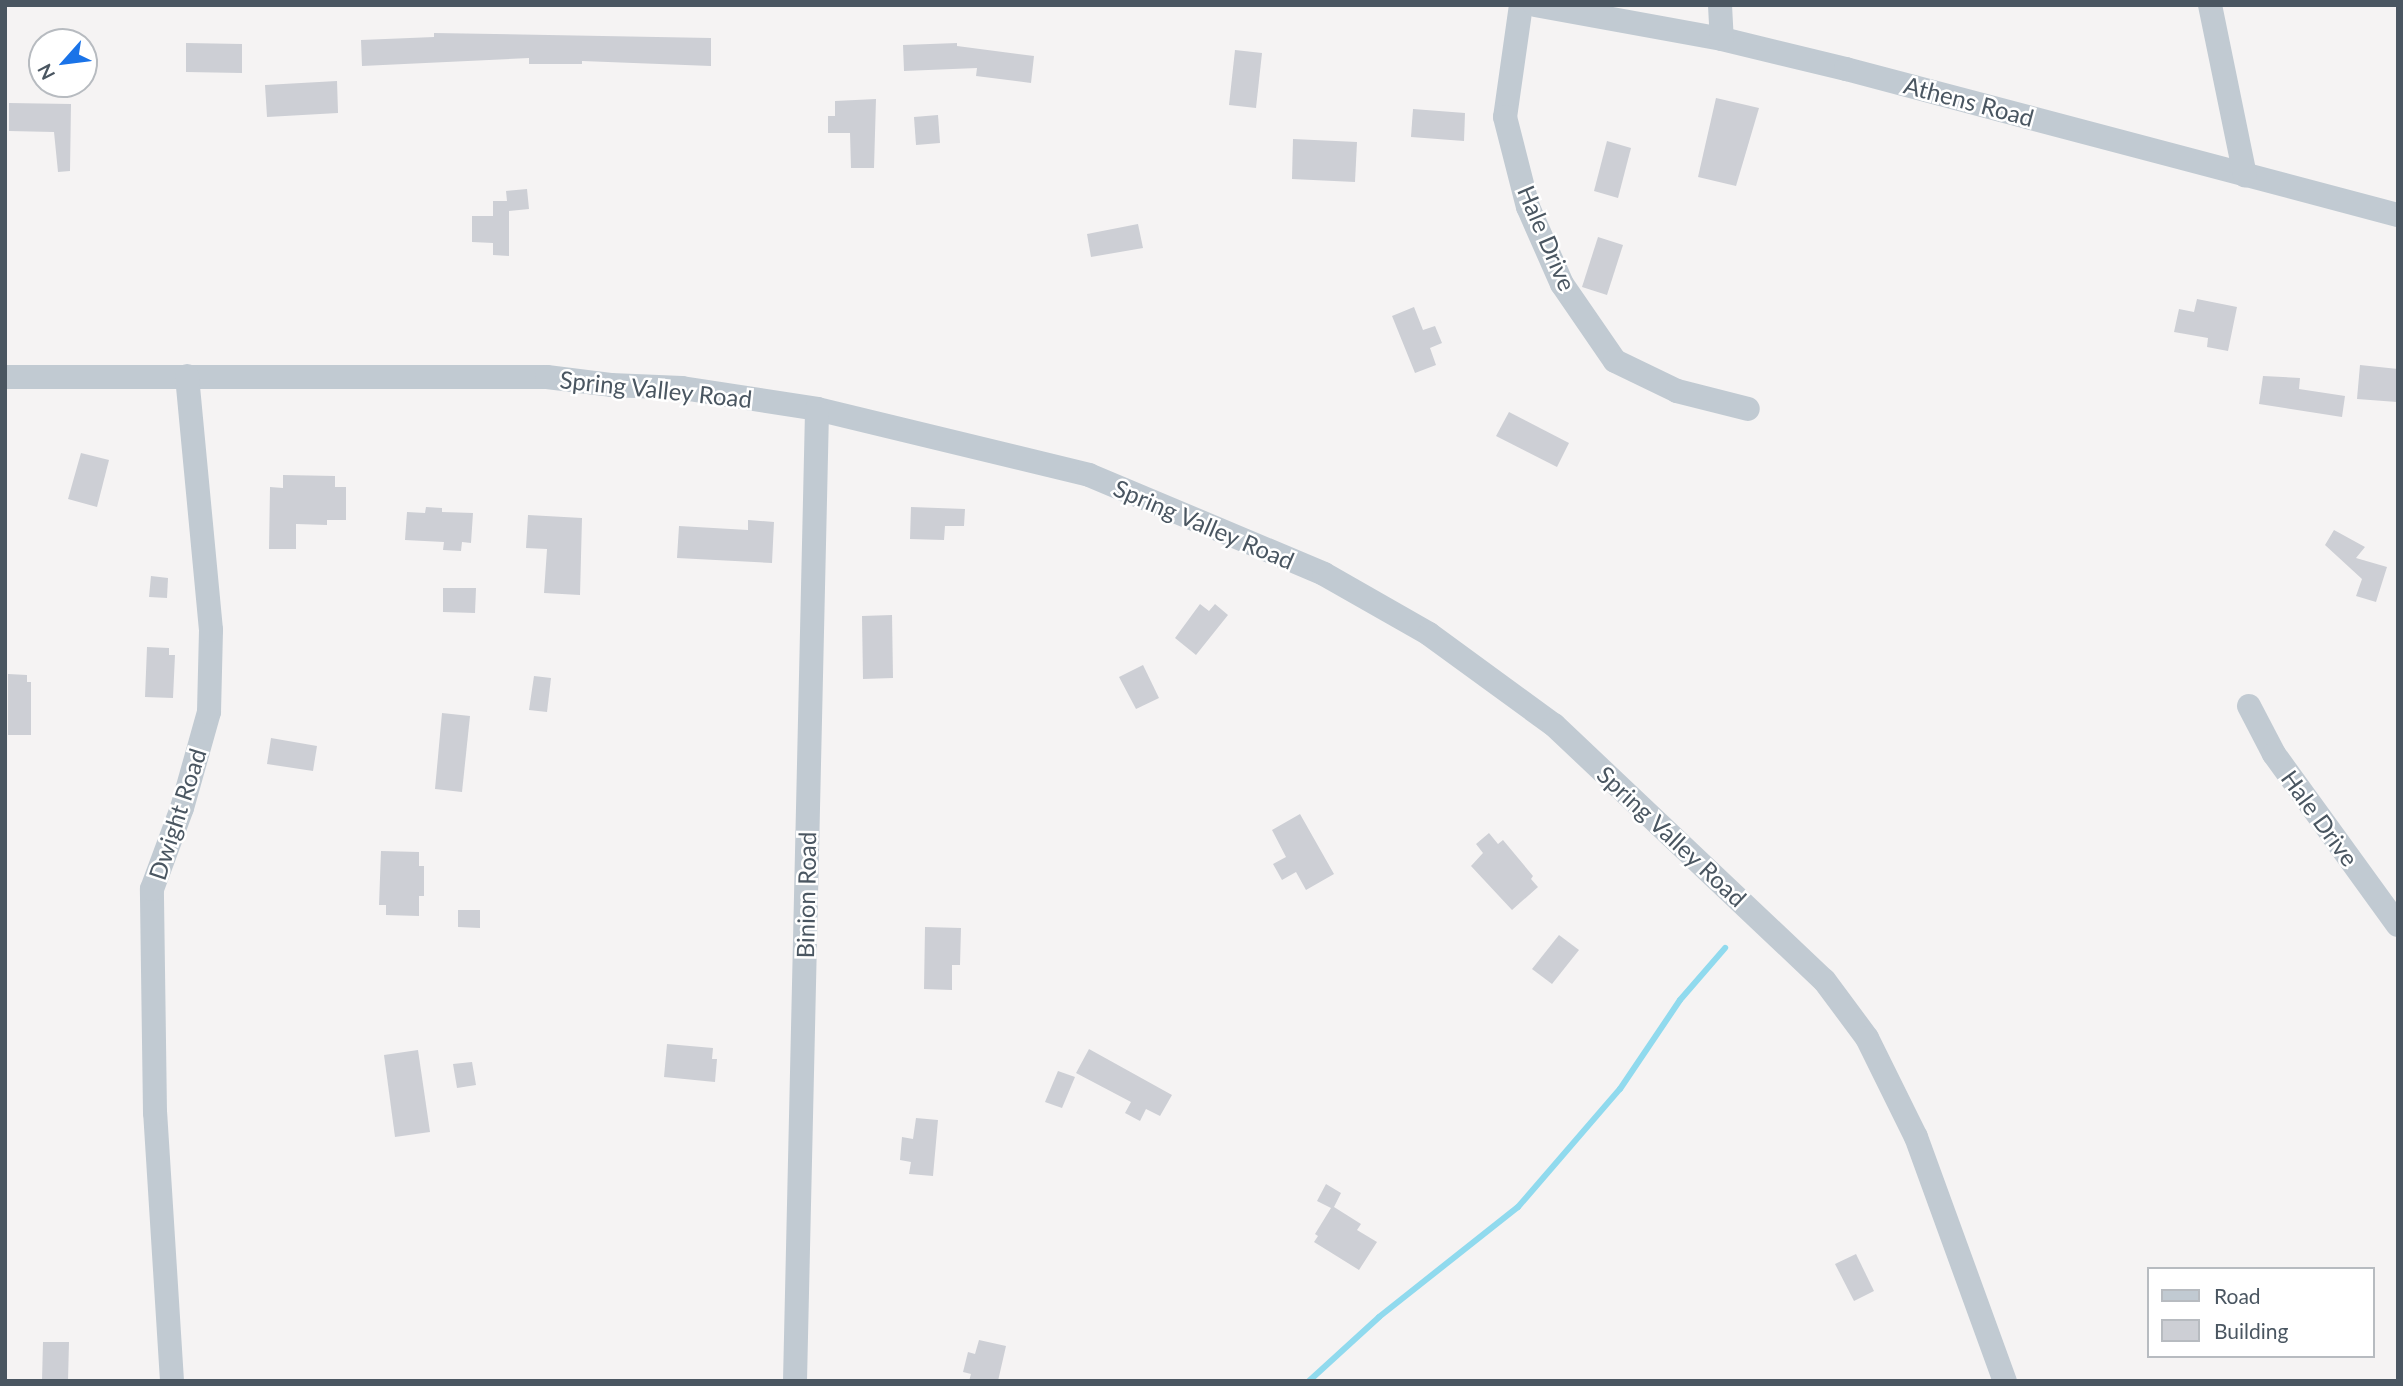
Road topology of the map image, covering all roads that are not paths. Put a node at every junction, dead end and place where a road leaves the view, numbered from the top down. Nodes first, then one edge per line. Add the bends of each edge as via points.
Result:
1 (1521, 5) edge
2 (1535, 5) edge
3 (1720, 5) edge
4 (2210, 5) edge
5 (1722, 39) junction
6 (2245, 175) junction
7 (2398, 215) edge
8 (187, 376) junction
9 (5, 377) edge
10 (817, 409) junction
11 (1748, 409) dead end
12 (2249, 706) dead end
13 (2398, 925) edge
14 (173, 1381) edge
15 (794, 1381) edge
16 (2005, 1381) edge

1 - 11 street, Hale Drive via 1505,117 1528,207 1562,284 1615,361 1677,391
2 - 5 street, Athens Road
3 - 5 street
4 - 6 street
5 - 6 street, Athens Road
6 - 7 street, Athens Road
8 - 9 street, Spring Valley Road
8 - 10 street, Spring Valley Road via 547,377 682,388
8 - 14 street, Dwight Road via 211,630 209,712 182,808 152,889 155,1113
10 - 15 street, Binion Road
10 - 16 street, Spring Valley Road via 1089,475 1264,548 1324,574 1429,634 1554,725 1824,980 1867,1038 1916,1137
12 - 13 street, Hale Drive via 2274,754

